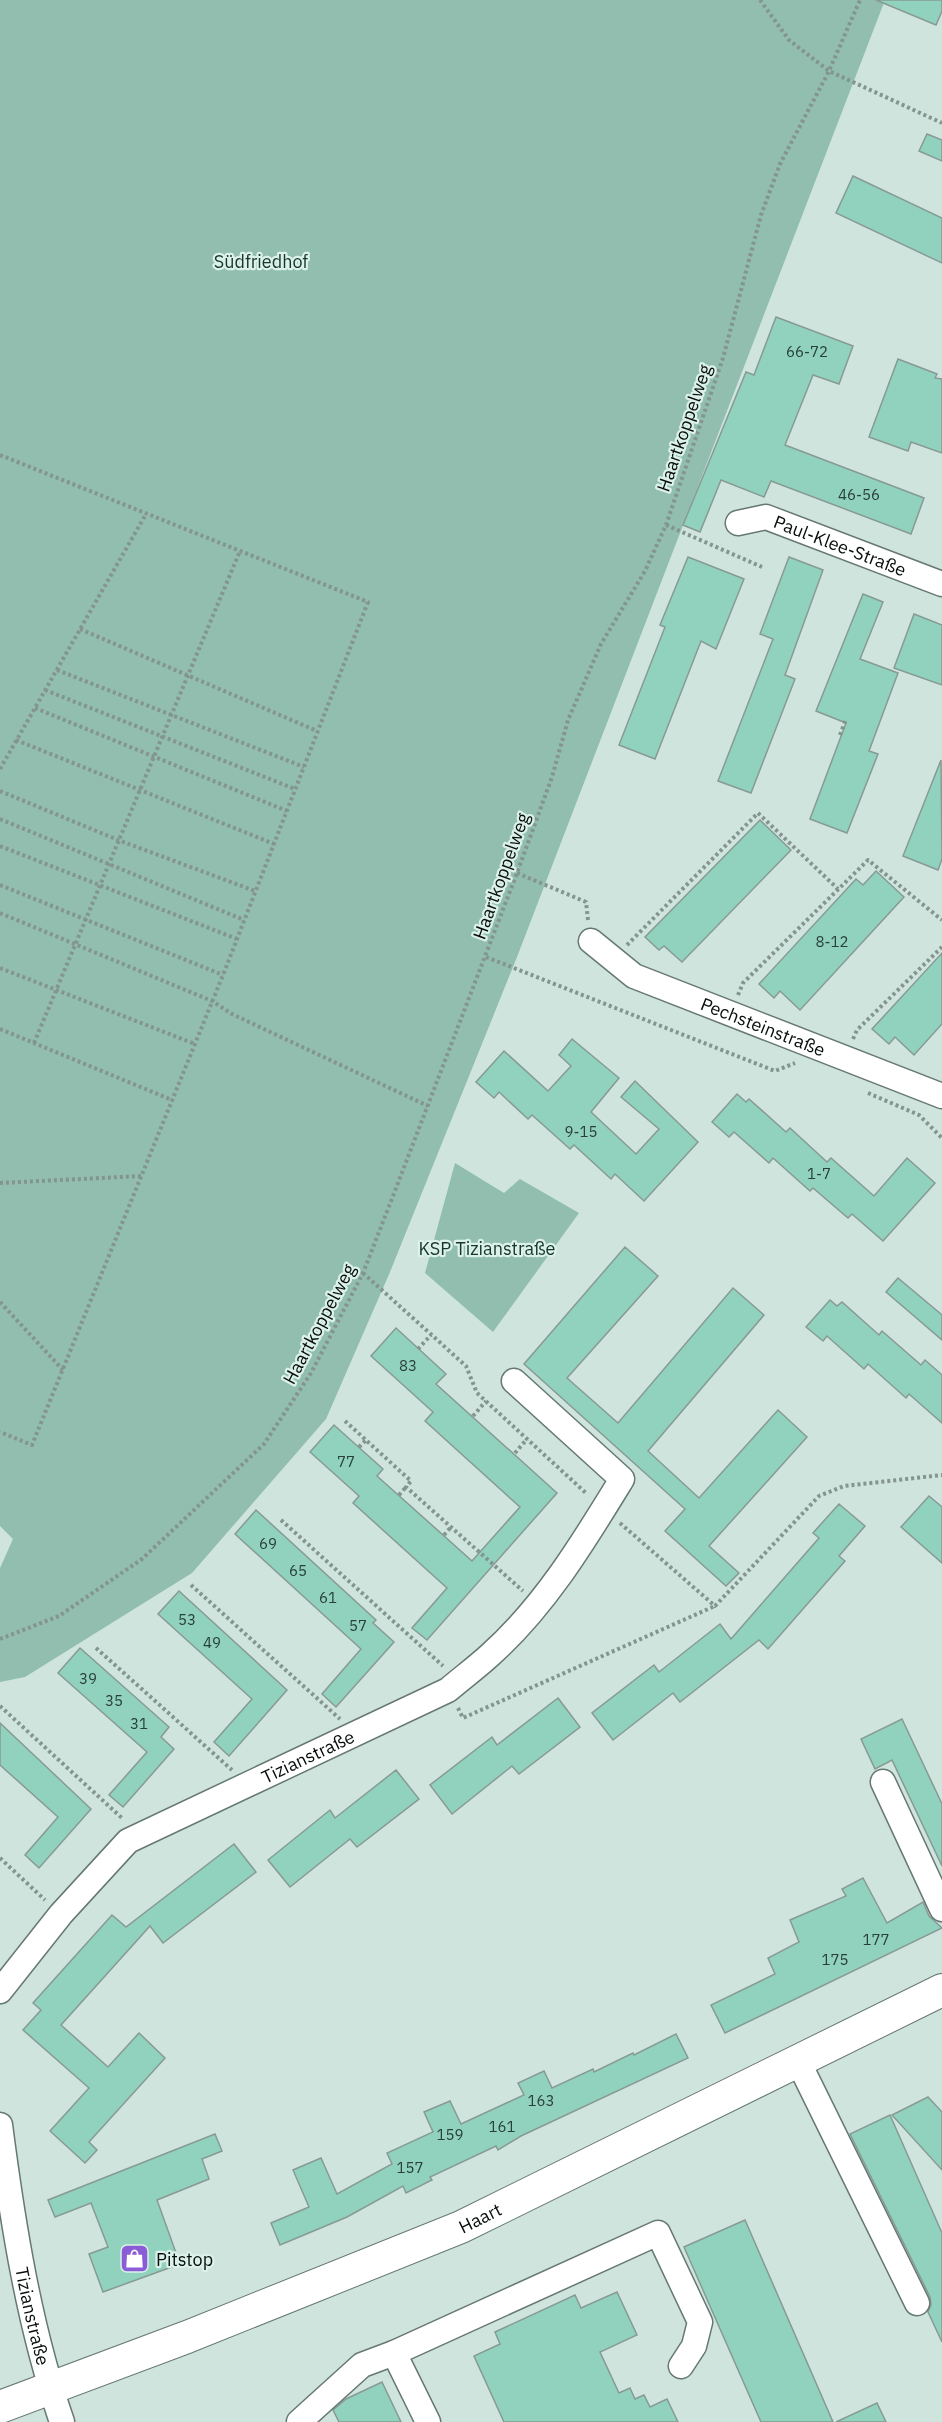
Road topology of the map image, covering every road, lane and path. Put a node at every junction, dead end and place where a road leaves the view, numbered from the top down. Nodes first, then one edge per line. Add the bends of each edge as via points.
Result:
1 (760, 0) edge
2 (860, 0) edge
3 (829, 71) junction
4 (942, 123) edge
5 (0, 455) edge
6 (146, 514) junction
7 (738, 523) dead end
8 (666, 525) junction
9 (240, 551) junction
10 (762, 567) dead end
11 (942, 585) edge
12 (80, 629) junction
13 (57, 670) junction
14 (187, 676) junction
15 (45, 690) junction
16 (34, 708) junction
17 (171, 715) junction
18 (846, 719) dead end
19 (318, 731) junction
20 (840, 735) dead end
21 (162, 737) junction
22 (16, 740) junction
23 (153, 757) junction
24 (304, 767) junction
25 (0, 769) edge
26 (295, 789) junction
27 (0, 791) edge
28 (139, 791) junction
29 (287, 810) junction
30 (0, 819) edge
31 (118, 840) junction
32 (274, 844) junction
33 (0, 846) edge
34 (108, 865) junction
35 (517, 873) junction
36 (0, 885) edge
37 (99, 886) junction
38 (838, 889) junction
39 (255, 891) junction
40 (0, 913) edge
41 (86, 919) junction
42 (244, 920) junction
43 (942, 920) edge
44 (237, 939) junction
45 (591, 941) joint
46 (75, 943) junction
47 (942, 947) edge
48 (486, 957) junction
49 (616, 961) junction
50 (0, 968) edge
51 (223, 975) junction
52 (55, 990) junction
53 (212, 1001) junction
54 (731, 1014) junction
55 (0, 1029) edge
56 (34, 1043) junction
57 (195, 1044) junction
58 (846, 1059) junction
59 (805, 1067) dead end
60 (857, 1089) dead end
61 (942, 1096) edge
62 (172, 1100) junction
63 (429, 1106) junction
64 (942, 1138) edge
65 (141, 1176) junction
66 (0, 1183) edge
67 (363, 1273) junction
68 (0, 1302) edge
69 (431, 1335) junction
70 (418, 1349) dead end
71 (63, 1370) junction
72 (514, 1382) dead end
73 (486, 1401) junction
74 (473, 1416) dead end
75 (345, 1421) dead end
76 (0, 1432) edge
77 (527, 1439) junction
78 (366, 1440) junction
79 (359, 1448) dead end
80 (515, 1453) dead end
81 (942, 1475) edge
82 (406, 1487) junction
83 (399, 1495) dead end
84 (603, 1509) junction
85 (281, 1520) dead end
86 (451, 1527) junction
87 (444, 1536) dead end
88 (191, 1585) dead end
89 (537, 1604) junction
90 (715, 1606) junction
91 (0, 1639) edge
92 (96, 1648) dead end
93 (453, 1685) junction
94 (0, 1706) edge
95 (355, 1734) junction
96 (884, 1782) dead end
97 (248, 1784) junction
98 (140, 1835) junction
99 (0, 1858) edge
100 (942, 1909) edge
101 (61, 1914) junction
102 (942, 1990) edge
103 (0, 1991) edge
104 (799, 2063) junction
105 (1, 2137) edge
106 (8, 2246) edge
107 (917, 2303) dead end
108 (394, 2353) junction
109 (681, 2366) dead end
110 (50, 2388) junction
111 (0, 2407) edge
112 (62, 2422) edge
113 (299, 2422) edge
114 (428, 2422) edge

1 - 3 path via 789,40
2 - 3 path, Haartkoppelweg
3 - 4 path
3 - 8 path, Haartkoppelweg via 780,164 761,215 723,358
5 - 6 path
6 - 9 path
6 - 12 path
7 - 11 street, Paul-Klee-Straße via 765,517
8 - 10 path
8 - 35 path, Haartkoppelweg via 645,571 601,644 568,720
9 - 14 path
9 - 19 path via 368,602
12 - 13 path
12 - 14 path
13 - 15 path
13 - 17 path
14 - 17 path
14 - 19 path
15 - 16 path
15 - 21 path
16 - 22 path
16 - 23 path
17 - 21 path
17 - 24 path
18 - 20 path
19 - 24 path
21 - 23 path
21 - 26 path
22 - 25 path
22 - 28 path
23 - 28 path
23 - 29 path
24 - 26 path
26 - 29 path
27 - 31 path
28 - 31 path
28 - 32 path
29 - 32 path
30 - 34 path
31 - 34 path
31 - 39 path
32 - 39 path
33 - 37 path
34 - 37 path
34 - 42 path
35 - 45 path via 586,902
35 - 48 path, Haartkoppelweg
36 - 41 path
37 - 41 path
37 - 44 path
38 - 43 path via 867,860
38 - 49 path via 758,813 634,936
38 - 54 path via 743,983
39 - 42 path
40 - 46 path
41 - 46 path
41 - 51 path
42 - 44 path
44 - 51 path
45 - 49 street, Pechsteinstraße
46 - 52 path
46 - 53 path
47 - 58 path via 857,1030
48 - 59 path via 775,1071 794,1063
48 - 63 path, Haartkoppelweg
49 - 54 street, Pechsteinstraße via 634,976
50 - 52 path
51 - 53 path
52 - 56 path
52 - 57 path
53 - 57 path
53 - 63 path
54 - 58 street, Pechsteinstraße
55 - 56 path
56 - 62 path
57 - 62 path
58 - 61 street, Pechsteinstraße
60 - 64 path via 919,1114
62 - 65 path
63 - 67 path, Haartkoppelweg
65 - 66 path
65 - 71 path
67 - 69 path
67 - 91 path, Haartkoppelweg via 310,1373 264,1444 142,1558 59,1616
68 - 71 path
69 - 70 path
69 - 73 path via 466,1366 477,1393
71 - 76 path via 32,1445
72 - 84 street, Tizianstraße via 622,1479
73 - 74 path
73 - 77 path
75 - 78 path
77 - 80 path
77 - 84 path
78 - 79 path
78 - 82 path via 411,1481
81 - 90 path via 844,1486 819,1496
82 - 83 path
82 - 86 path
84 - 89 street, Tizianstraße
84 - 90 path
85 - 93 path
86 - 87 path
86 - 89 path
88 - 95 path
89 - 93 street, Tizianstraße via 492,1654
90 - 93 path via 463,1718
92 - 97 path
93 - 95 street, Tizianstraße
94 - 98 path
95 - 97 street, Tizianstraße
96 - 100 street
97 - 98 street, Tizianstraße
98 - 101 street, Tizianstraße via 128,1841
99 - 101 path
101 - 103 street, Tizianstraße
102 - 104 main road, Haart
104 - 107 street
104 - 110 main road, Haart via 461,2227
105 - 106 street, Tizianstraße
106 - 110 street, Tizianstraße
108 - 109 street via 658,2233 700,2322 694,2346
108 - 113 street via 362,2365
108 - 114 street
110 - 111 main road, Haart
110 - 112 street, Tizianstraße

